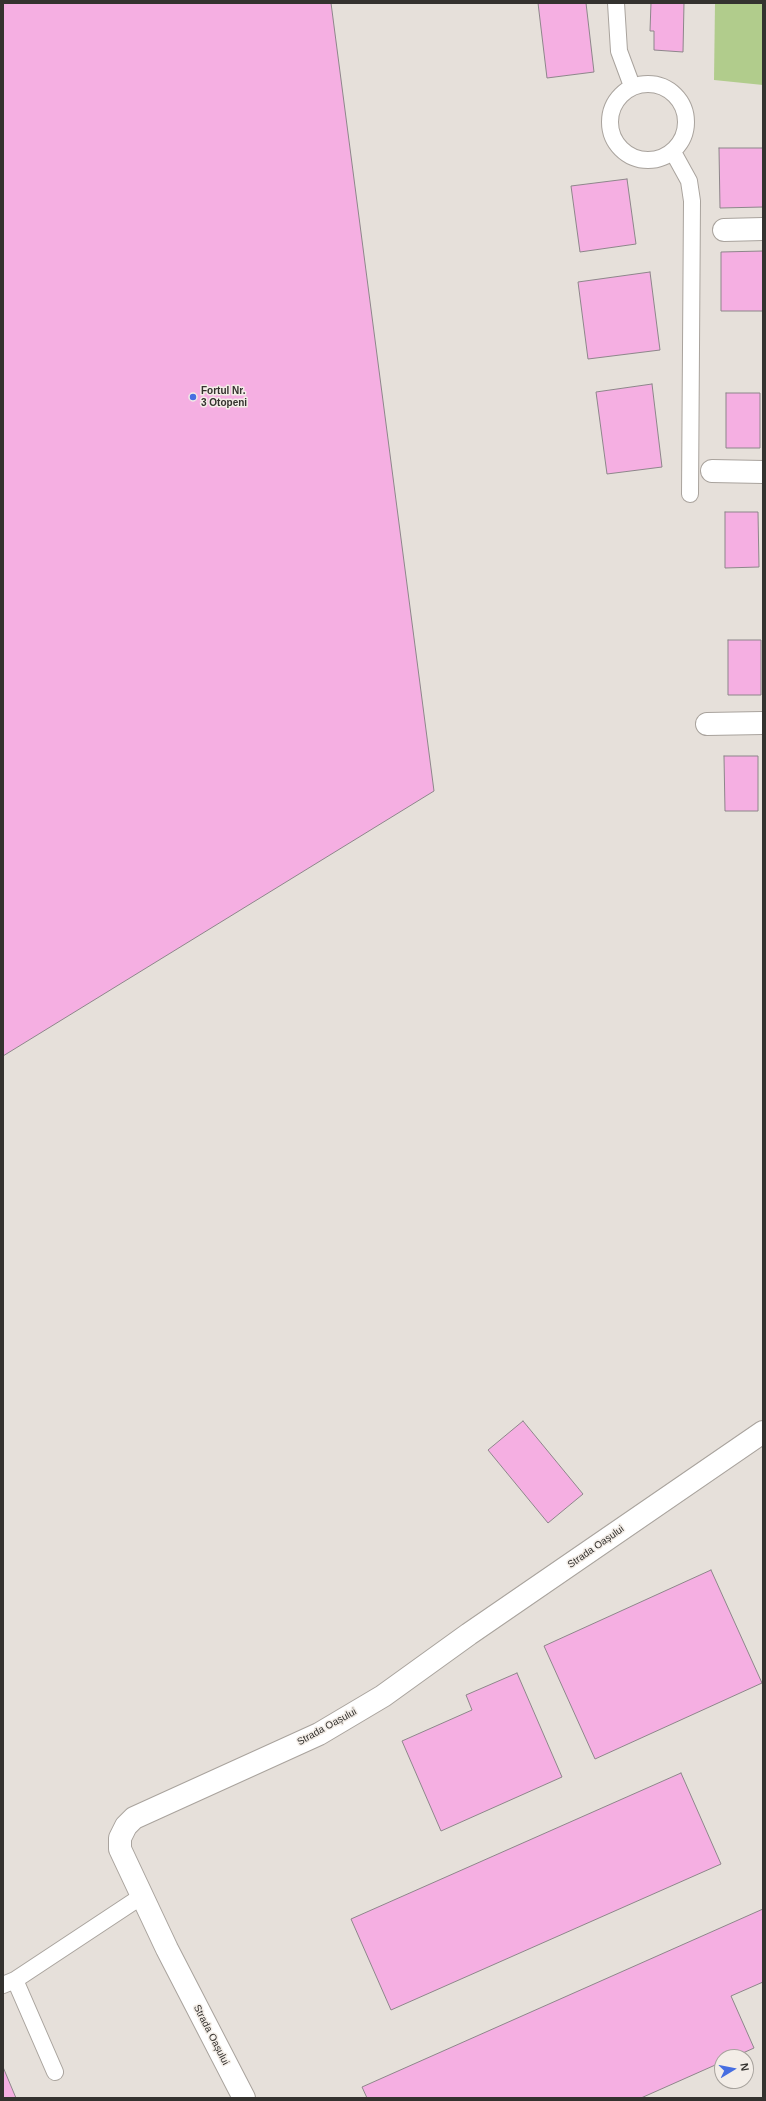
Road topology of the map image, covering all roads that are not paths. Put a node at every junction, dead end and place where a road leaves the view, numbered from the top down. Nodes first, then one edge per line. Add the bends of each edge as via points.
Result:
1 (616, 3) edge
2 (632, 86) junction
3 (673, 152) junction
4 (763, 229) edge
5 (724, 230) dead end
6 (712, 471) dead end
7 (763, 472) edge
8 (690, 494) dead end
9 (763, 723) edge
10 (707, 724) dead end
11 (763, 1432) edge
12 (142, 1896) junction
13 (9, 1983) edge
14 (55, 2072) dead end
15 (244, 2098) edge

1 - 2 lane via 619,51
2 - 3 lane via 656,84 668,88 678,96 687,119 686,131 681,143
2 - 3 lane via 614,104 610,117 610,130 615,142 624,152 636,158 655,159
3 - 8 lane via 689,181 692,201
4 - 5 street
6 - 7 street
9 - 10 street
11 - 12 street, Strada Oașului via 383,1696 319,1734 134,1818 120,1838 120,1849
12 - 13 lane
12 - 15 street, Strada Oașului via 167,1950
13 - 14 lane

